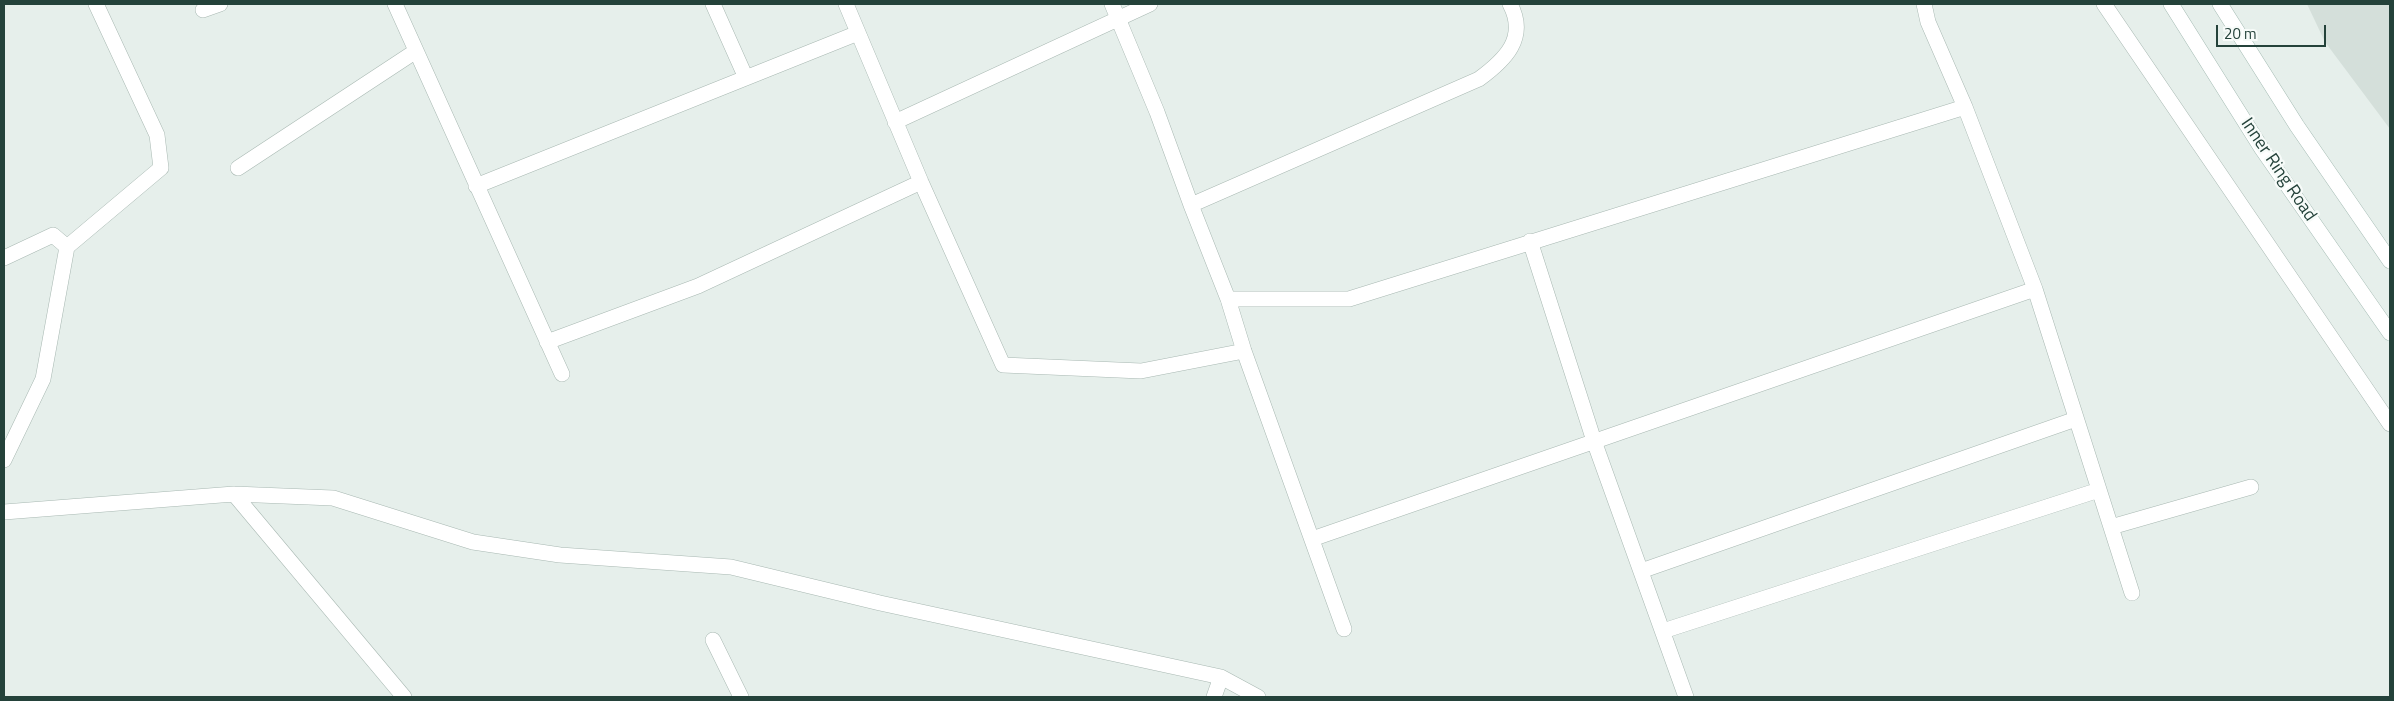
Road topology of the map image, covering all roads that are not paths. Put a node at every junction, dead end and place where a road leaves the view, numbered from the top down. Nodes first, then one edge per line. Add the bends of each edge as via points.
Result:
1 (96, 4) edge
2 (220, 4) edge
3 (395, 4) edge
4 (713, 4) edge
5 (846, 4) edge
6 (1150, 4) edge
7 (1510, 4) edge
8 (1924, 4) edge
9 (2104, 4) edge
10 (2171, 4) edge
11 (2220, 4) edge
12 (203, 10) dead end
13 (1115, 11) edge
14 (858, 33) junction
15 (416, 51) junction
16 (746, 78) junction
17 (1964, 107) junction
18 (895, 122) junction
19 (238, 168) dead end
20 (921, 182) junction
21 (476, 186) junction
22 (1191, 205) junction
23 (1530, 241) junction
24 (67, 247) junction
25 (4, 258) edge
26 (2390, 261) edge
27 (2035, 289) junction
28 (1228, 299) junction
29 (2390, 333) edge
30 (547, 342) junction
31 (1244, 351) junction
32 (562, 374) dead end
33 (2076, 419) junction
34 (2390, 424) edge
35 (1594, 441) junction
36 (4, 460) edge
37 (2251, 487) dead end
38 (2099, 490) junction
39 (234, 494) junction
40 (4, 512) edge
41 (2111, 527) junction
42 (1312, 539) junction
43 (1640, 571) junction
44 (2132, 593) dead end
45 (1344, 629) dead end
46 (1663, 631) junction
47 (713, 640) dead end
48 (1221, 677) junction
49 (404, 697) edge
50 (741, 697) edge
51 (1214, 697) edge
52 (1258, 697) edge
53 (1686, 697) edge

1 - 24 street via 158,135 161,168
2 - 12 street
3 - 15 street
4 - 16 street
5 - 14 street
6 - 13 street
7 - 22 street via 1516,14 1516,38 1500,64 1479,79
8 - 17 street via 1928,22
9 - 34 street
10 - 29 street, Inner Ring Road via 2262,149
11 - 26 street via 2297,126
13 - 18 street
13 - 22 street
14 - 16 street
14 - 18 street
15 - 19 street
15 - 21 street
16 - 21 street
17 - 23 street
17 - 27 street
18 - 20 street
20 - 30 street via 698,286
20 - 31 street via 1003,365 1141,371
21 - 30 street
22 - 28 street
23 - 28 street via 1349,299
23 - 35 street
24 - 25 street via 53,235
24 - 36 street via 43,379
27 - 33 street
27 - 35 street
28 - 31 street
30 - 32 street
31 - 42 street
33 - 38 street
33 - 43 street
35 - 42 street
35 - 43 street
37 - 41 street
38 - 41 street
38 - 46 street
39 - 40 street
39 - 48 street via 333,498 473,542 551,554 731,567 880,604
39 - 49 street
41 - 44 street
42 - 45 street
43 - 46 street
46 - 53 street
47 - 50 street
48 - 51 street
48 - 52 street

